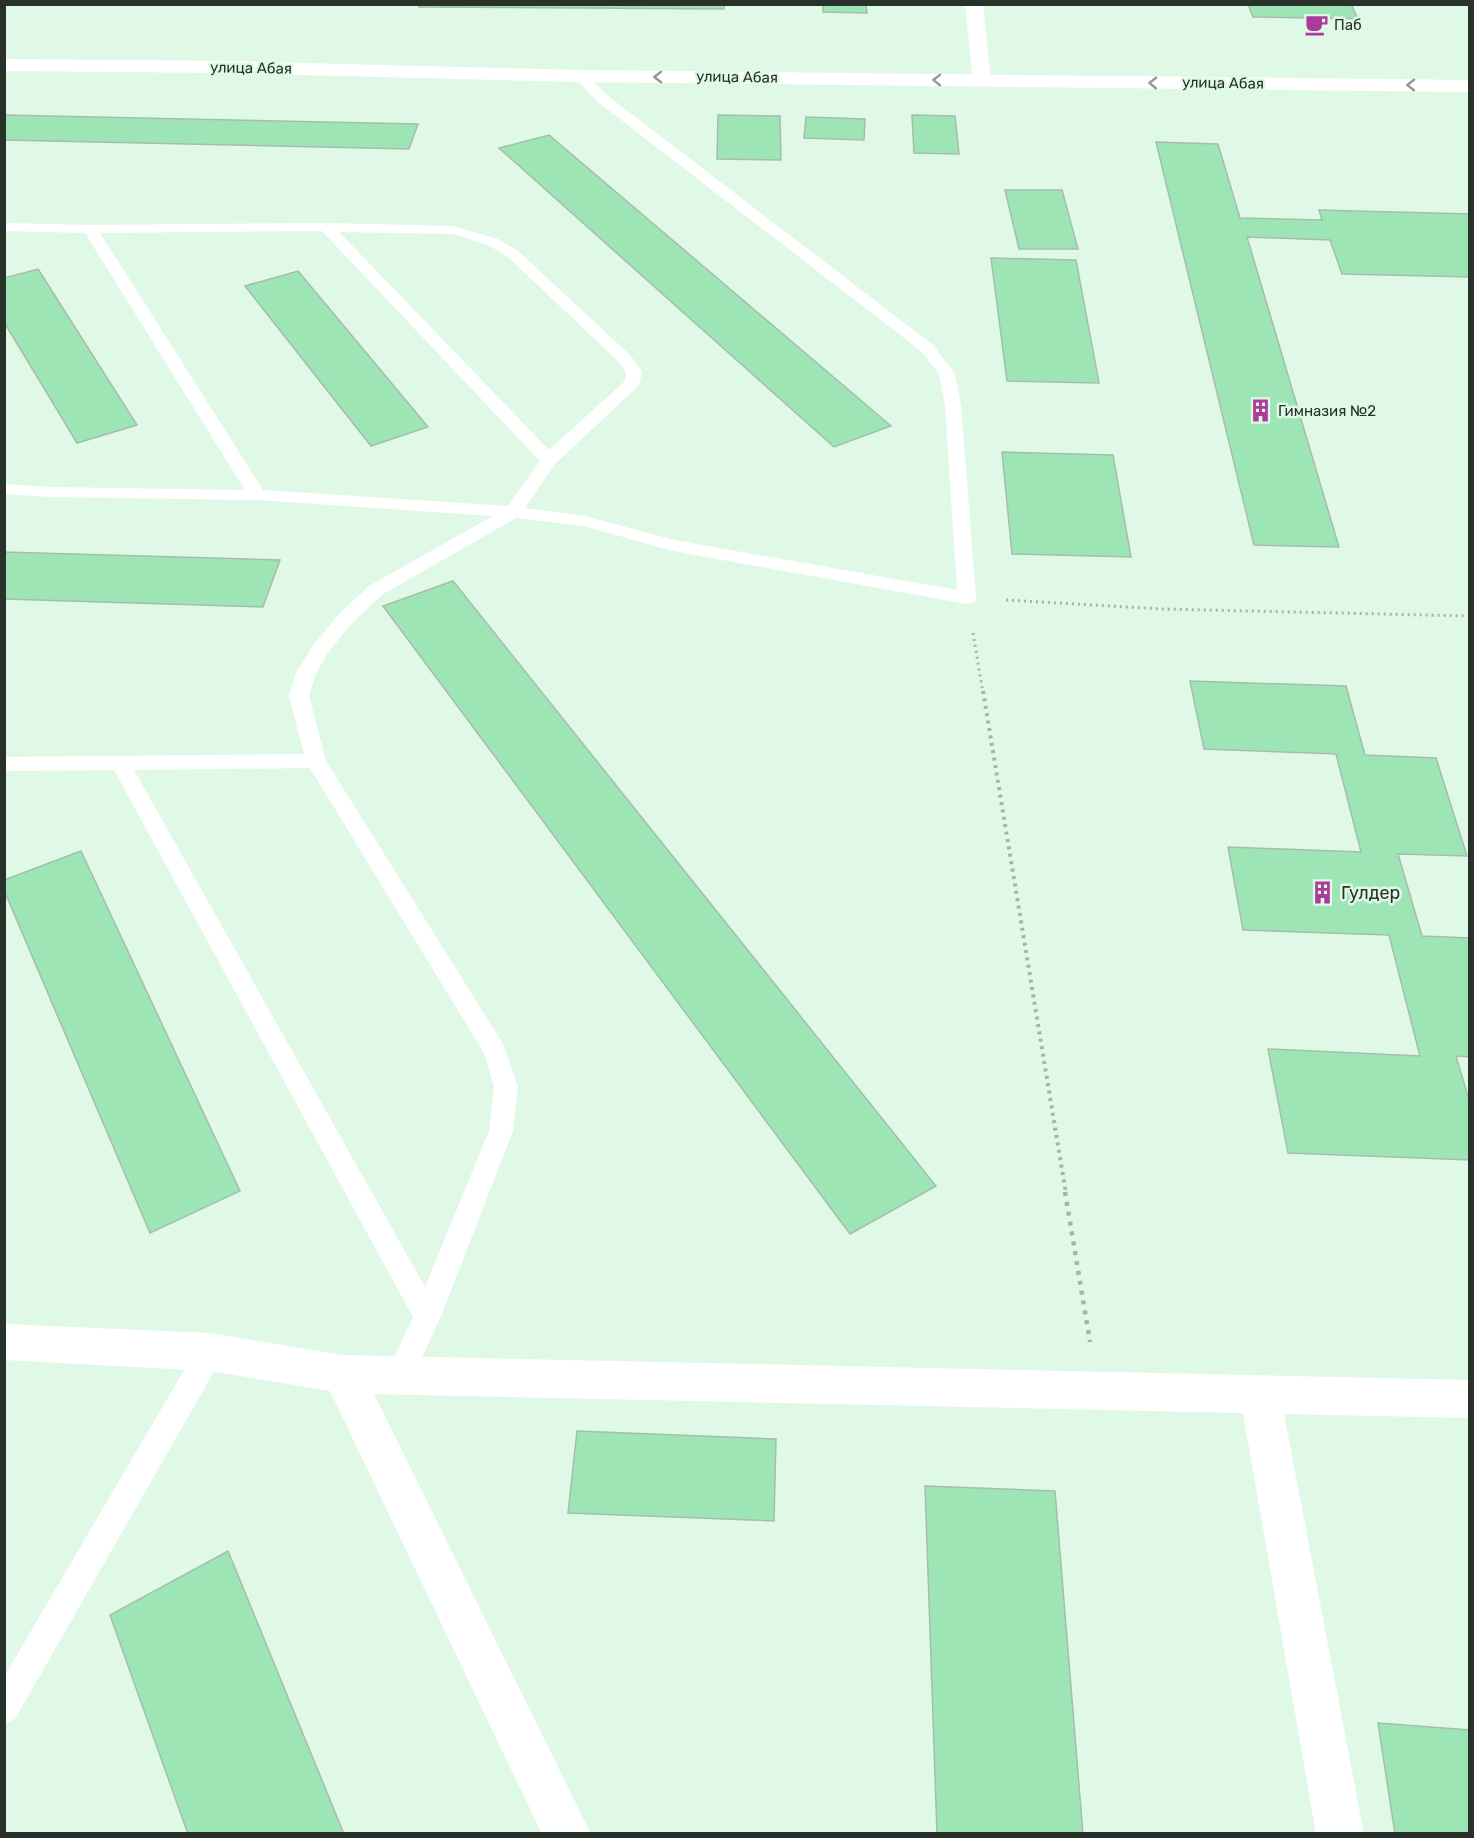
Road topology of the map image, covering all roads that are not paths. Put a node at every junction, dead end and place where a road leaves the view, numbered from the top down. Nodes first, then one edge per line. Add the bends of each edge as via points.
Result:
1 (974, 4) edge
2 (4, 65) edge
3 (579, 76) junction
4 (982, 81) junction
5 (1470, 86) edge
6 (4, 227) edge
7 (326, 227) junction
8 (90, 229) junction
9 (549, 460) junction
10 (4, 489) edge
11 (257, 495) junction
12 (513, 512) junction
13 (316, 761) junction
14 (120, 763) junction
15 (4, 764) edge
16 (427, 1316) junction
17 (4, 1342) edge
18 (210, 1352) junction
19 (343, 1374) junction
20 (400, 1375) junction
21 (1260, 1395) junction
22 (1470, 1399) edge
23 (4, 1708) edge
24 (567, 1833) edge
25 (1340, 1833) edge

1 - 4 street
2 - 3 street, улица Абая
4 -> 3 street, улица Абая
3 - 12 lane via 603,99 934,357 946,374 953,405 968,598 673,545 585,521
5 -> 4 street, улица Абая
6 - 8 lane
7 - 8 lane
7 - 9 lane
7 - 9 lane via 454,230 493,242 513,254 625,359 634,372 633,382
8 - 11 lane
9 - 12 lane
10 - 11 lane
11 - 12 lane
12 - 13 lane via 376,590 319,651 299,696
13 - 14 lane
13 - 16 lane via 495,1051 506,1088 501,1131
14 - 15 lane
14 - 16 lane
16 - 20 lane
17 - 18 street
18 - 19 street
18 - 23 lane
19 - 20 street
19 - 24 street
20 - 21 street
21 - 22 street
21 - 25 street

